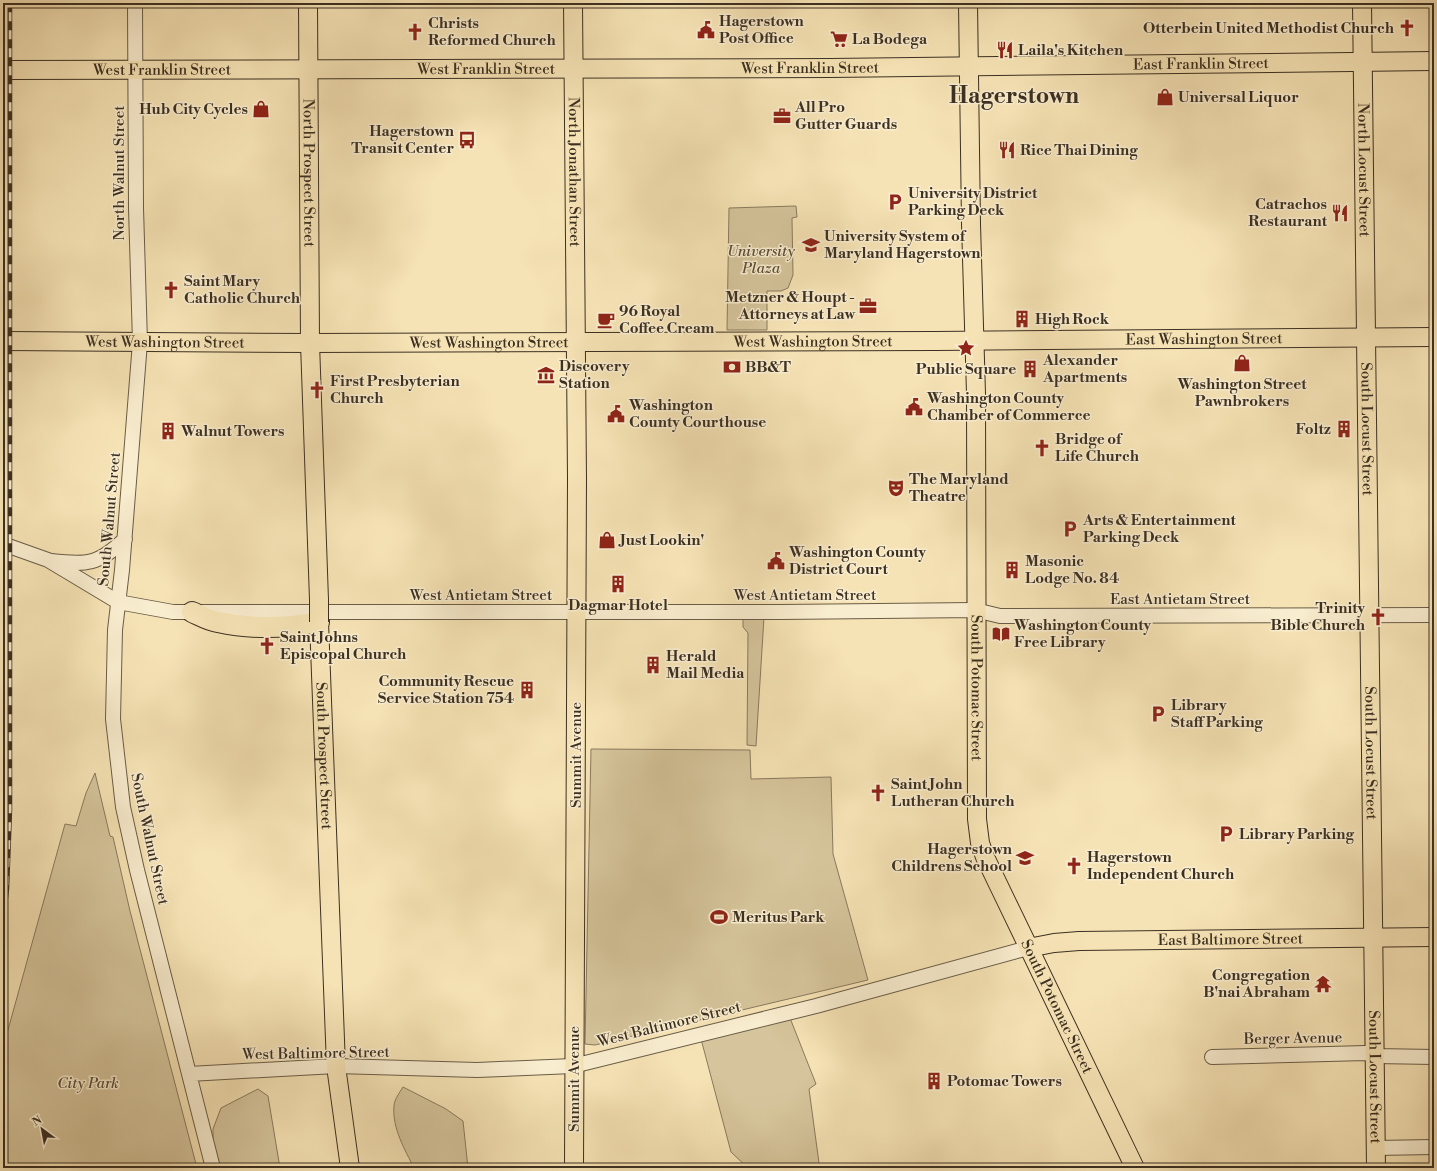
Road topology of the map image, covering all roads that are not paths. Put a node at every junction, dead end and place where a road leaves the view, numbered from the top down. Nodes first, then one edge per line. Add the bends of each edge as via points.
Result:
1 (135, 3) edge
2 (308, 3) edge
3 (573, 3) edge
4 (968, 3) edge
5 (1362, 3) edge
6 (1434, 61) edge
7 (1362, 62) junction
8 (968, 67) junction
9 (574, 68) junction
10 (3, 70) edge
11 (136, 70) junction
12 (308, 70) junction
13 (1434, 337) edge
14 (1367, 338) junction
15 (3, 340) edge
16 (576, 341) junction
17 (974, 341) junction
18 (140, 342) junction
19 (310, 343) junction
20 (125, 539) junction
21 (3, 544) edge
22 (48, 560) junction
23 (118, 602) junction
24 (975, 610) junction
25 (577, 611) junction
26 (192, 612) junction
27 (1434, 615) edge
28 (1369, 616) junction
29 (320, 622) junction
30 (1373, 937) junction
31 (1434, 937) edge
32 (1028, 948) junction
33 (1375, 1056) junction
34 (1212, 1057) dead end
35 (1434, 1057) edge
36 (336, 1066) junction
37 (573, 1066) junction
38 (189, 1074) junction
39 (1434, 1147) edge
40 (1375, 1148) junction
41 (213, 1168) edge
42 (350, 1168) edge
43 (574, 1168) edge
44 (1135, 1168) edge
45 (1376, 1168) edge

1 - 11 street, North Walnut Street
2 - 12 main road, North Prospect Street
3 - 9 main road, North Jonathan Street
4 - 8 main road, South Potomac Street
5 - 7 main road, North Locust Street
6 - 7 main road, East Franklin Street
7 - 8 main road, East Franklin Street
7 - 14 main road, North Locust Street
8 - 9 main road, West Franklin Street
8 - 17 main road, South Potomac Street
9 - 12 main road, West Franklin Street
9 - 16 main road, North Jonathan Street
10 - 11 main road, West Franklin Street
11 - 12 main road, West Franklin Street
11 - 18 street, North Walnut Street via 136,208
12 - 19 main road, North Prospect Street
13 - 14 main road, East Washington Street
14 - 17 main road, East Washington Street
14 - 28 main road, South Locust Street
15 - 18 main road, West Washington Street
16 - 17 main road, West Washington Street
16 - 19 main road, West Washington Street
16 - 25 main road, Summit Avenue
17 - 24 main road, South Potomac Street
18 - 19 main road, West Washington Street
18 - 20 street, South Walnut Street
19 - 29 main road, South Prospect Street, bridge
20 - 22 street via 112,552 96,560
20 - 23 street, South Walnut Street
21 - 22 street, West Antietam Street
22 - 23 street, West Antietam Street
23 - 26 street, West Antietam Street via 174,612
23 - 38 street, South Walnut Street via 113,719 123,807
24 - 25 street, West Antietam Street
24 - 28 street, East Antietam Street via 1000,616
24 - 32 main road, South Potomac Street via 978,832 985,857
25 - 26 street, West Antietam Street via 330,614
25 - 37 main road, Summit Avenue
26 - 29 highway via 216,622 239,625 299,626
27 - 28 street, East Antietam Street
28 - 30 main road, South Locust Street
29 - 36 main road, South Prospect Street
30 - 31 main road, East Baltimore Street
30 - 32 main road, East Baltimore Street via 1079,941
30 - 33 main road, South Locust Street
32 - 37 street, West Baltimore Street via 816,1006
32 - 44 main road, South Potomac Street
33 - 34 street, Berger Avenue via 1366,1053
33 - 35 street, Berger Avenue
33 - 40 main road, South Locust Street
36 - 37 street, West Baltimore Street via 477,1070
36 - 38 street, West Baltimore Street
36 - 42 main road, South Prospect Street
37 - 43 main road, Summit Avenue
38 - 41 street, South Walnut Street
39 - 40 street
40 - 45 main road, South Locust Street

